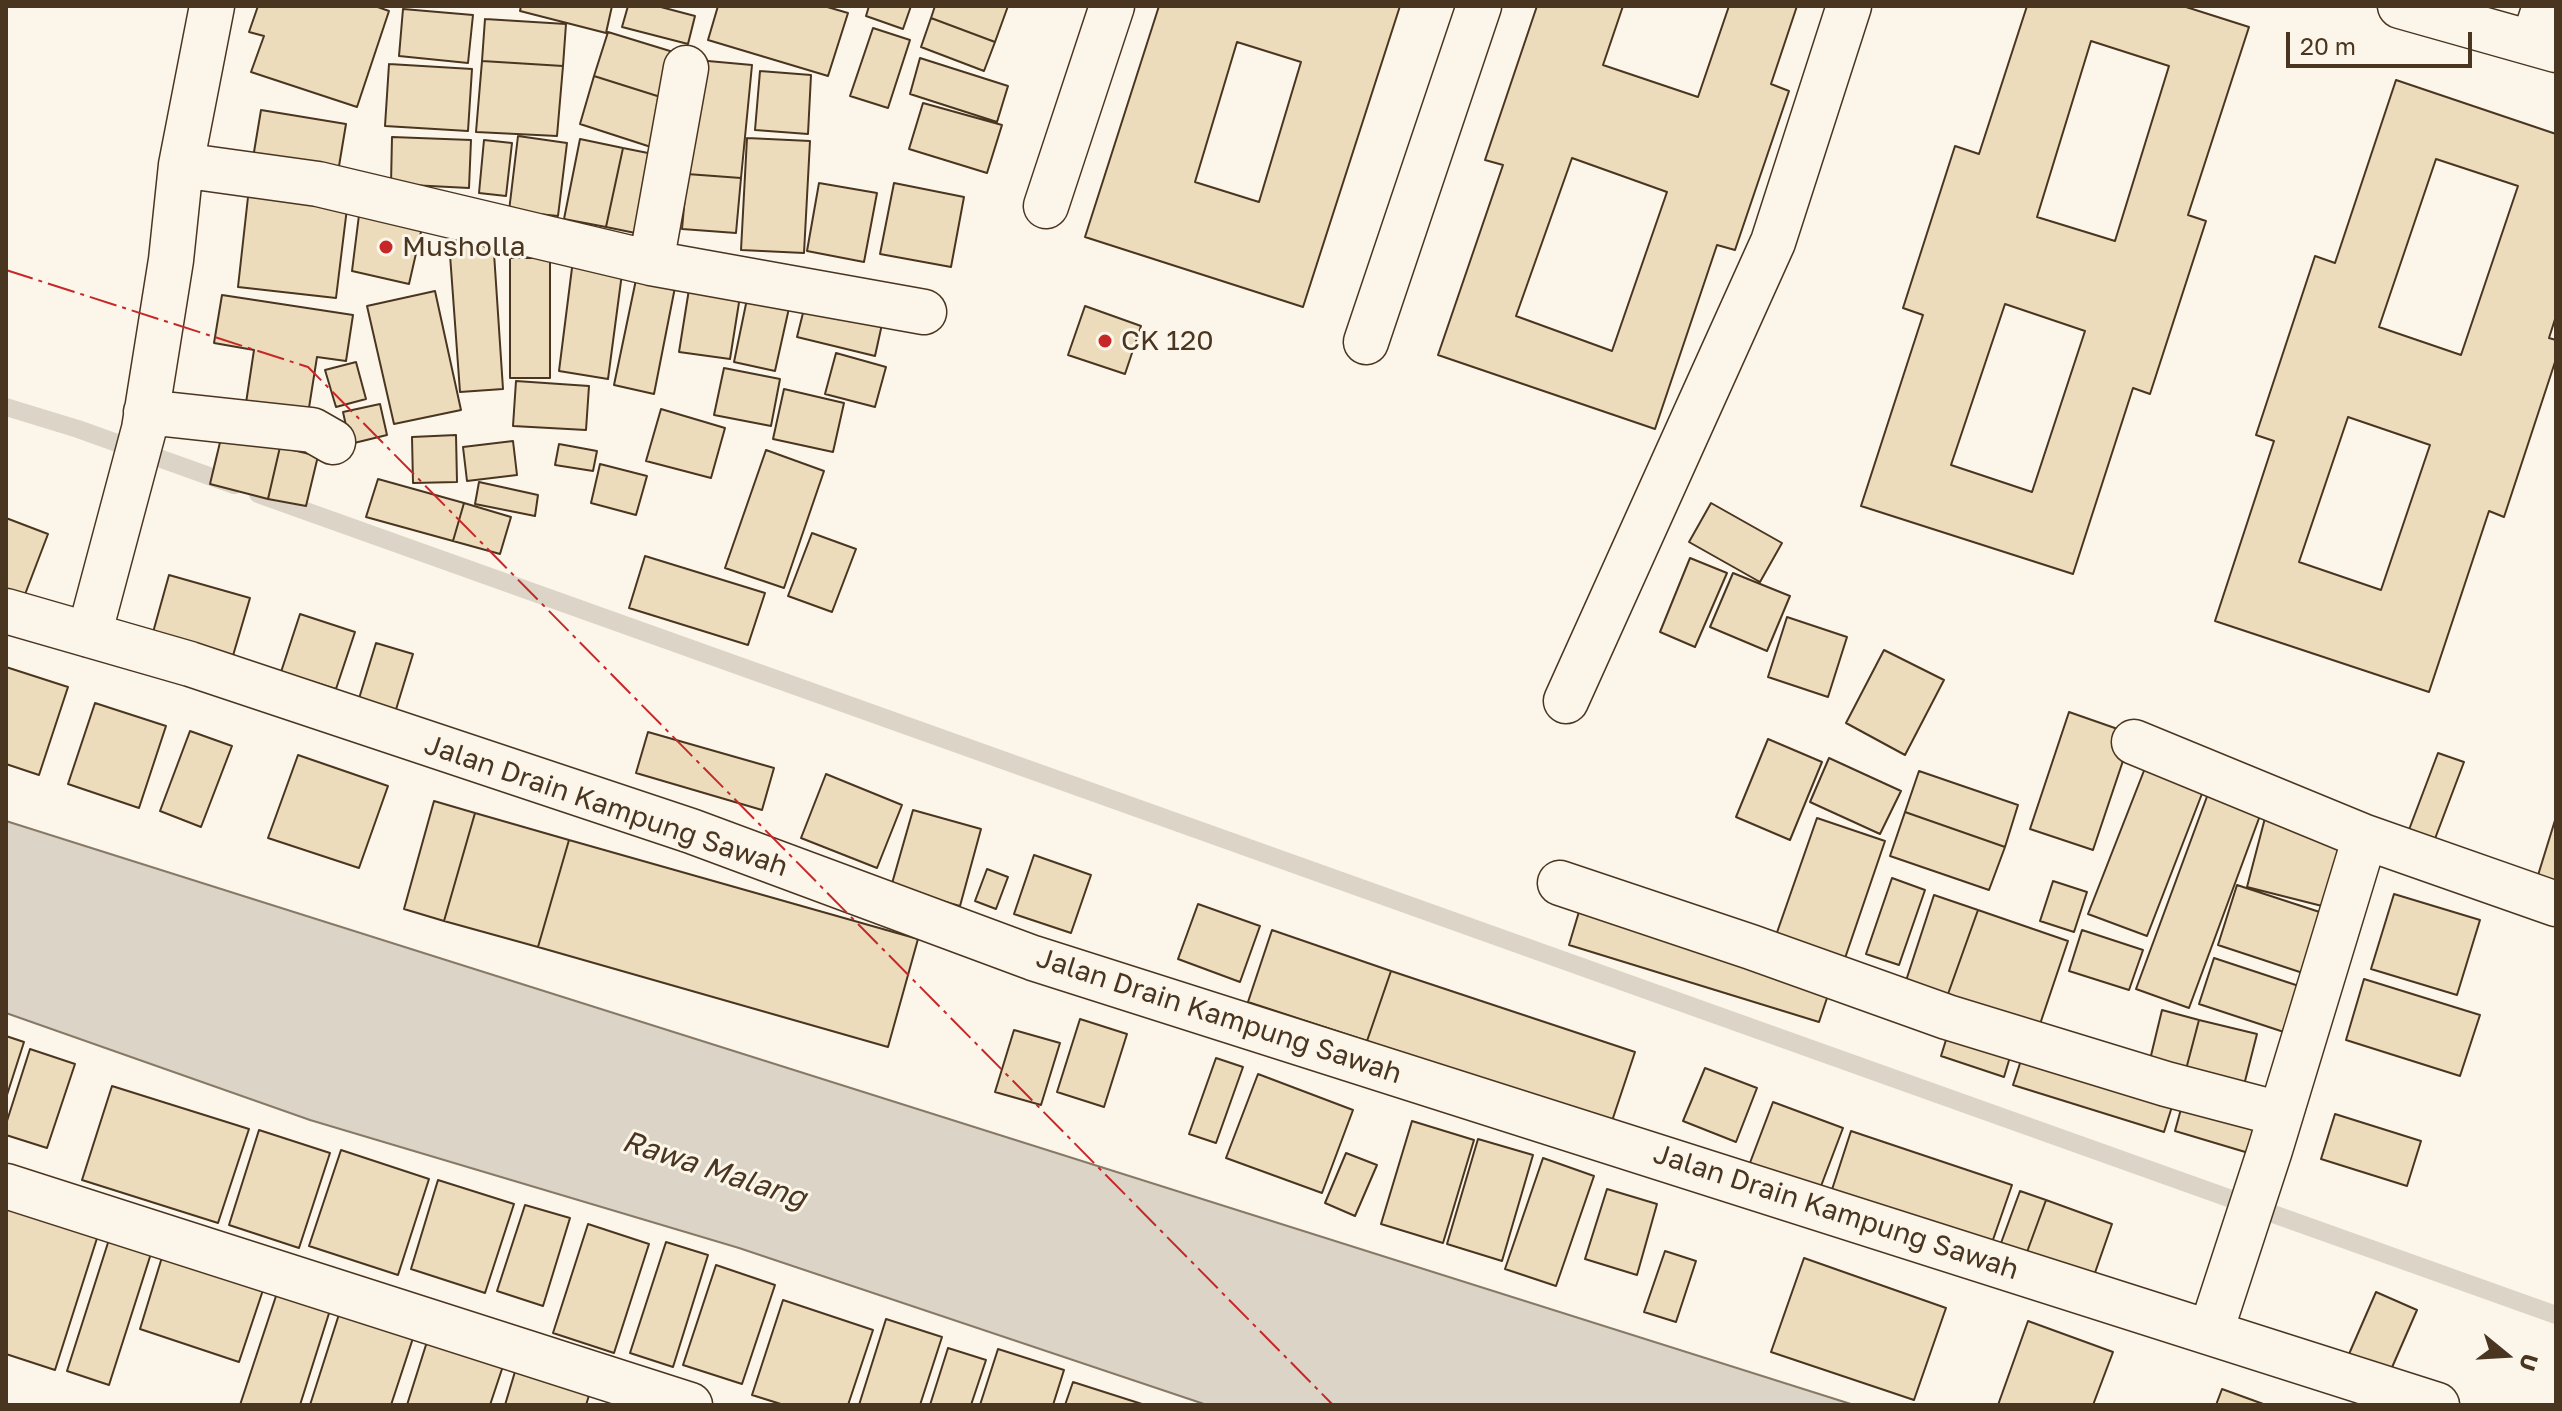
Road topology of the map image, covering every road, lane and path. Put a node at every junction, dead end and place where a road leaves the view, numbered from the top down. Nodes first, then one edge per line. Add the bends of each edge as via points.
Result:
1 (212, 6) edge
2 (1112, 6) edge
3 (1479, 6) edge
4 (1849, 6) edge
5 (2400, 6) edge
6 (2544, 33) edge
7 (686, 68) dead end
8 (181, 165) junction
9 (1046, 206) dead end
10 (651, 263) junction
11 (924, 312) dead end
12 (1366, 342) dead end
13 (145, 421) junction
14 (333, 442) dead end
15 (6, 611) edge
16 (89, 635) junction
17 (1566, 701) dead end
18 (2134, 742) dead end
19 (2365, 837) junction
20 (1560, 883) dead end
21 (2556, 904) edge
22 (2275, 1132) junction
23 (6, 1186) edge
24 (2211, 1331) junction
25 (690, 1405) edge
26 (2437, 1405) edge

1 - 8 street
2 - 9 street
3 - 12 street
4 - 17 street via 1773,242
5 - 6 street
7 - 10 street
8 - 10 street via 318,184
8 - 13 street
10 - 11 street
13 - 14 street via 312,430
13 - 16 street
15 - 16 street, Jalan Drain Kampung Sawah
16 - 24 street, Jalan Drain Kampung Sawah via 691,831 1033,958
18 - 19 street
19 - 21 street
19 - 22 street
20 - 22 street via 1947,1017 2166,1084
22 - 24 street
23 - 25 street
24 - 26 street, Jalan Drain Kampung Sawah

